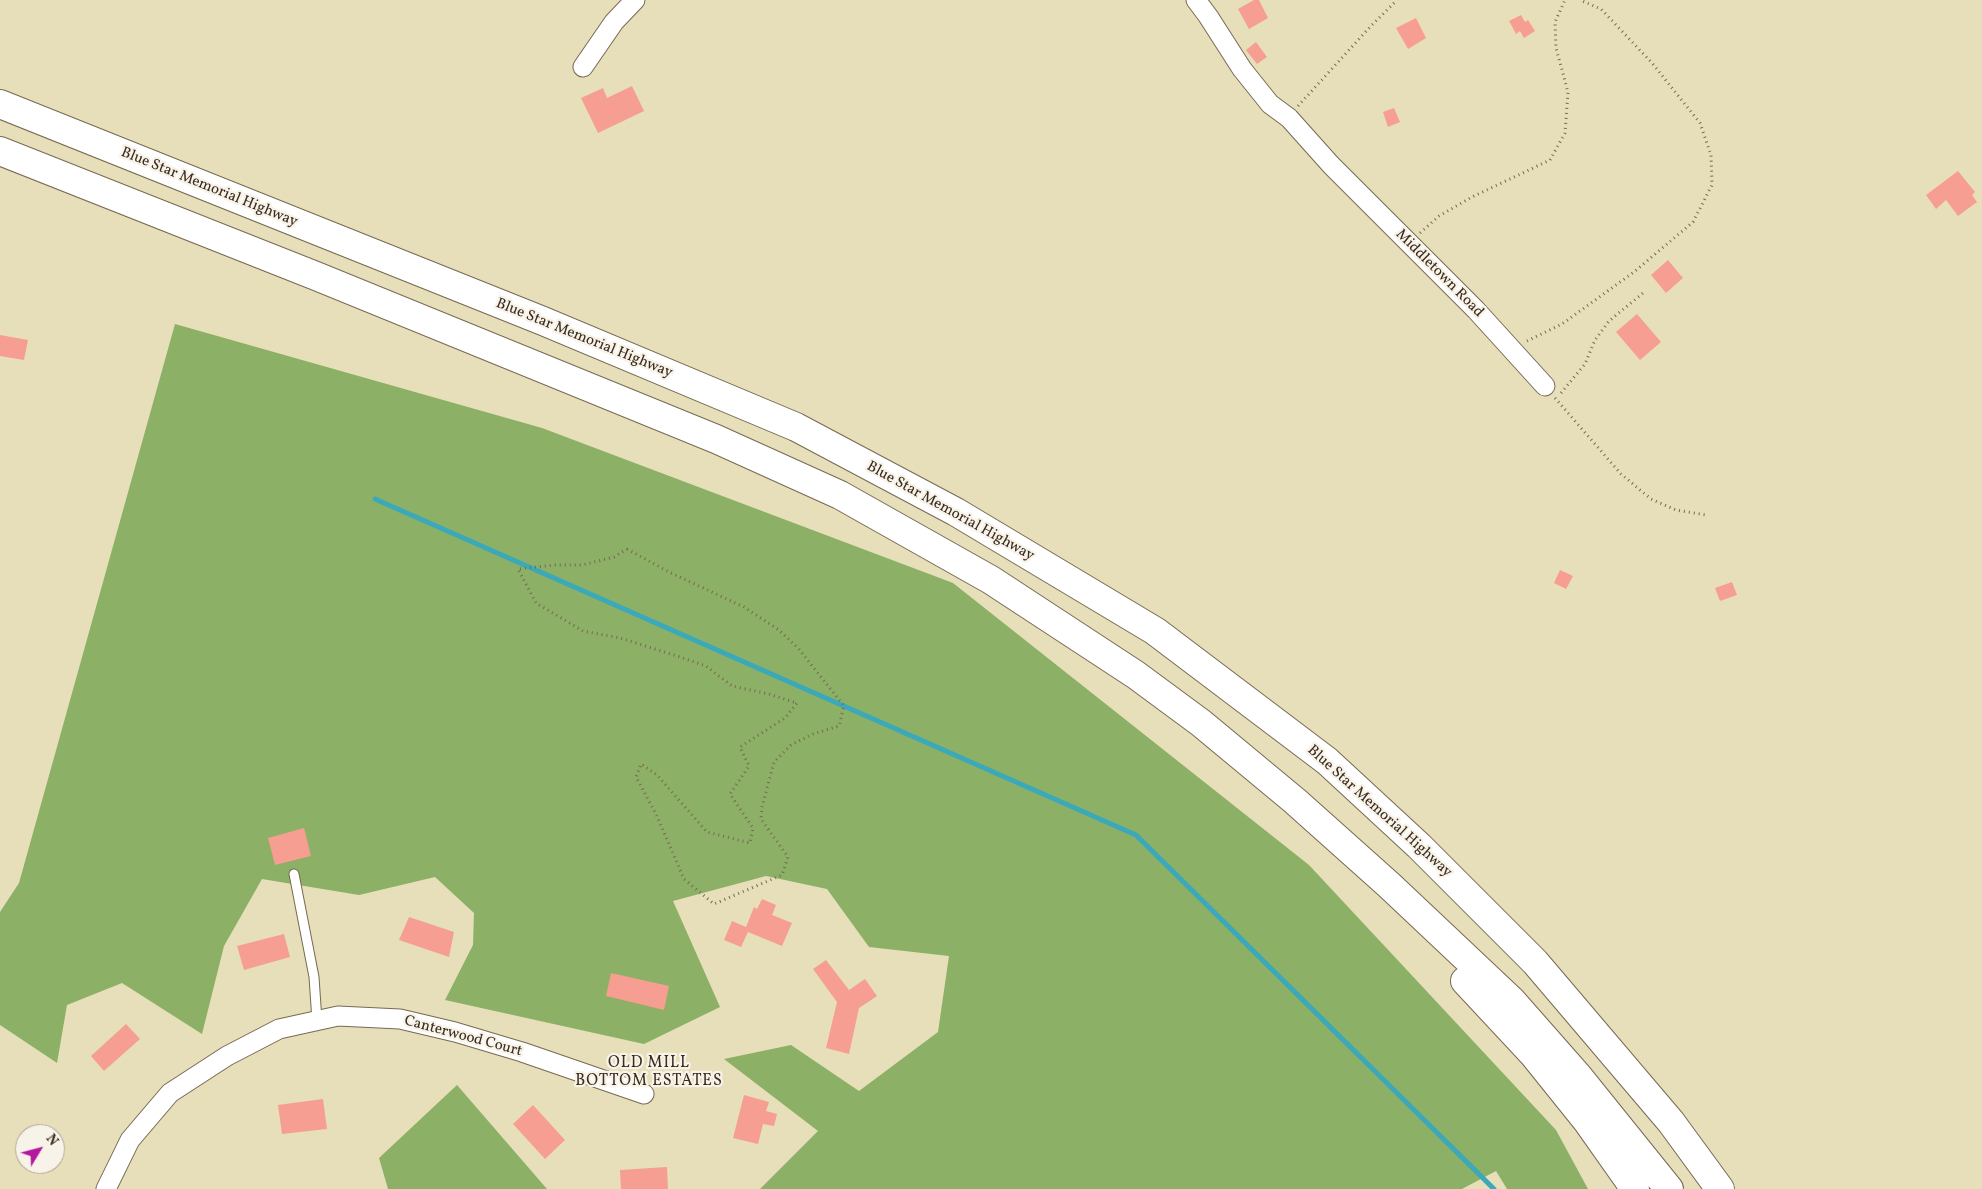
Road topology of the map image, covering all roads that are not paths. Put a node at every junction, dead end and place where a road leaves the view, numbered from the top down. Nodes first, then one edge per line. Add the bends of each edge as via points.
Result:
1 (635, 0) edge
2 (1196, 0) edge
3 (584, 67) dead end
4 (0, 104) edge
5 (0, 151) edge
6 (1550, 392) road end
7 (294, 874) dead end
8 (1388, 885) junction
9 (317, 1020) junction
10 (644, 1094) dead end
11 (106, 1189) edge
12 (1634, 1189) edge
13 (1669, 1189) edge
14 (1720, 1189) edge

1 - 3 street via 614,22
2 - 6 street, Middletown Road via 1242,69 1270,104 1288,118 1476,310
4 - 14 highway, Blue Star Memorial Highway via 542,321 796,428 956,512 1155,631 1327,761 1419,846 1535,962 1671,1122
5 - 8 highway via 716,439 840,495 990,580 1136,675 1201,723
7 - 9 lane via 314,977
8 - 12 highway via 1408,921 1534,1055 1588,1121
8 - 13 highway via 1512,1001 1578,1076
9 - 10 street, Canterwood Court via 338,1016 400,1019 522,1052
9 - 11 street, Canterwood Court via 279,1029 227,1056 170,1093 130,1140

